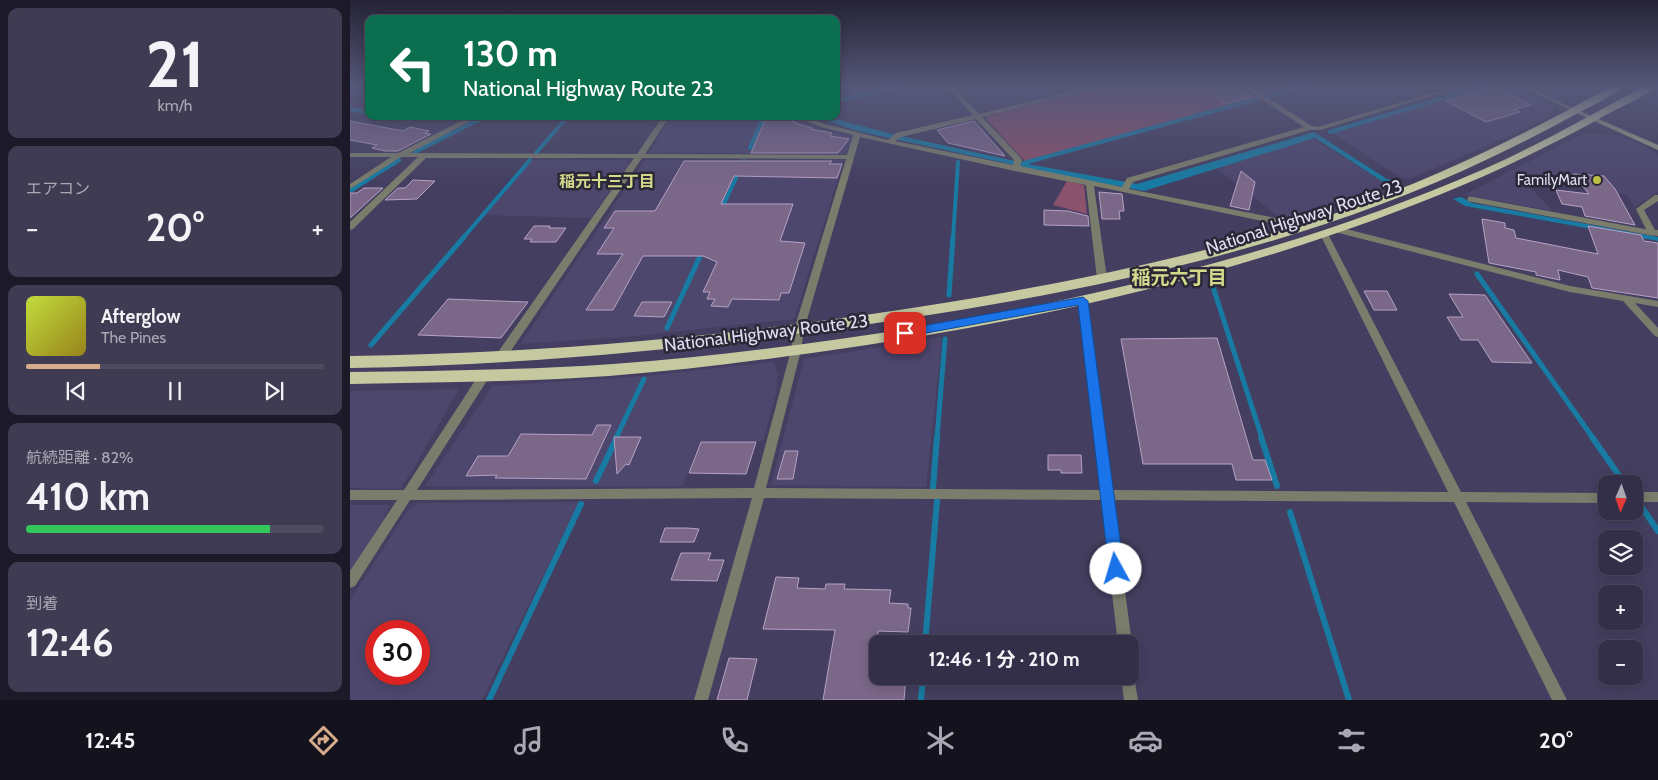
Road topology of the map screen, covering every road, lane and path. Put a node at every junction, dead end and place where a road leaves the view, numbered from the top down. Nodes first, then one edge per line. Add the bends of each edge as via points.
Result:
1 (972, 119) edge
2 (981, 119) edge
3 (1295, 119) edge
4 (1353, 119) edge
5 (1560, 119) edge
6 (1591, 119) edge
7 (1593, 119) edge
8 (469, 120) edge
9 (664, 120) edge
10 (806, 120) edge
11 (1310, 128) junction
12 (857, 135) junction
13 (889, 142) junction
14 (1658, 148) edge
15 (398, 156) junction
16 (352, 157) edge
17 (424, 157) junction
18 (640, 157) junction
19 (850, 157) junction
20 (1015, 169) junction
21 (1090, 183) junction
22 (350, 186) edge
23 (1124, 190) junction
24 (1658, 197) edge
25 (1470, 200) dead end
26 (350, 227) edge
27 (1306, 228) junction
28 (1338, 230) junction
29 (1655, 233) edge
30 (1324, 234) junction
31 (1102, 279) junction
32 (1627, 300) junction
33 (1083, 301) junction
34 (1658, 304) edge
35 (799, 330) junction
36 (1658, 334) edge
37 (796, 350) junction
38 (500, 358) junction
39 (350, 362) edge
40 (484, 376) junction
41 (350, 378) edge
42 (759, 493) junction
43 (1108, 494) junction
44 (350, 495) edge
45 (407, 496) junction
46 (1658, 497) edge
47 (1457, 498) junction
48 (1598, 498) edge
49 (1643, 498) edge
50 (350, 582) edge
51 (1124, 635) edge
52 (1129, 685) edge
53 (701, 700) edge
54 (1131, 700) edge
55 (1560, 700) edge

1 - 13 street via 899,135
2 - 20 street via 1018,160
3 - 11 street
4 - 11 street via 1318,129
5 - 27 highway, National Highway Route 23 via 1468,164
6 - 28 highway, National Highway Route 23 via 1485,173
7 - 14 street
8 - 15 street
9 - 18 street
10 - 12 street
11 - 23 street via 1130,180
12 - 13 street
12 - 19 street
13 - 20 street
15 - 16 street
15 - 17 street
15 - 22 street
17 - 18 street
17 - 26 street
18 - 19 street
18 - 38 street
19 - 35 street
20 - 21 street
21 - 23 street
21 - 31 street
23 - 27 street
24 - 29 street via 1640,208
25 - 29 lane
27 - 31 highway, National Highway Route 23
28 - 30 highway, National Highway Route 23
28 - 32 street via 1570,290
30 - 33 highway, National Highway Route 23
30 - 47 street
31 - 35 highway, National Highway Route 23 via 1018,296
32 - 34 street
32 - 36 street
33 - 37 highway, National Highway Route 23 via 941,328
33 - 43 street
35 - 37 street
35 - 38 highway, National Highway Route 23 via 645,348
37 - 40 highway, National Highway Route 23 via 646,367
37 - 42 street
38 - 39 highway, National Highway Route 23
40 - 41 highway, National Highway Route 23
40 - 45 street
42 - 43 street
42 - 45 street
42 - 53 street
43 - 47 street
43 - 51 street
44 - 45 street
45 - 50 street
46 - 49 street
47 - 48 street
47 - 55 street
52 - 54 street

